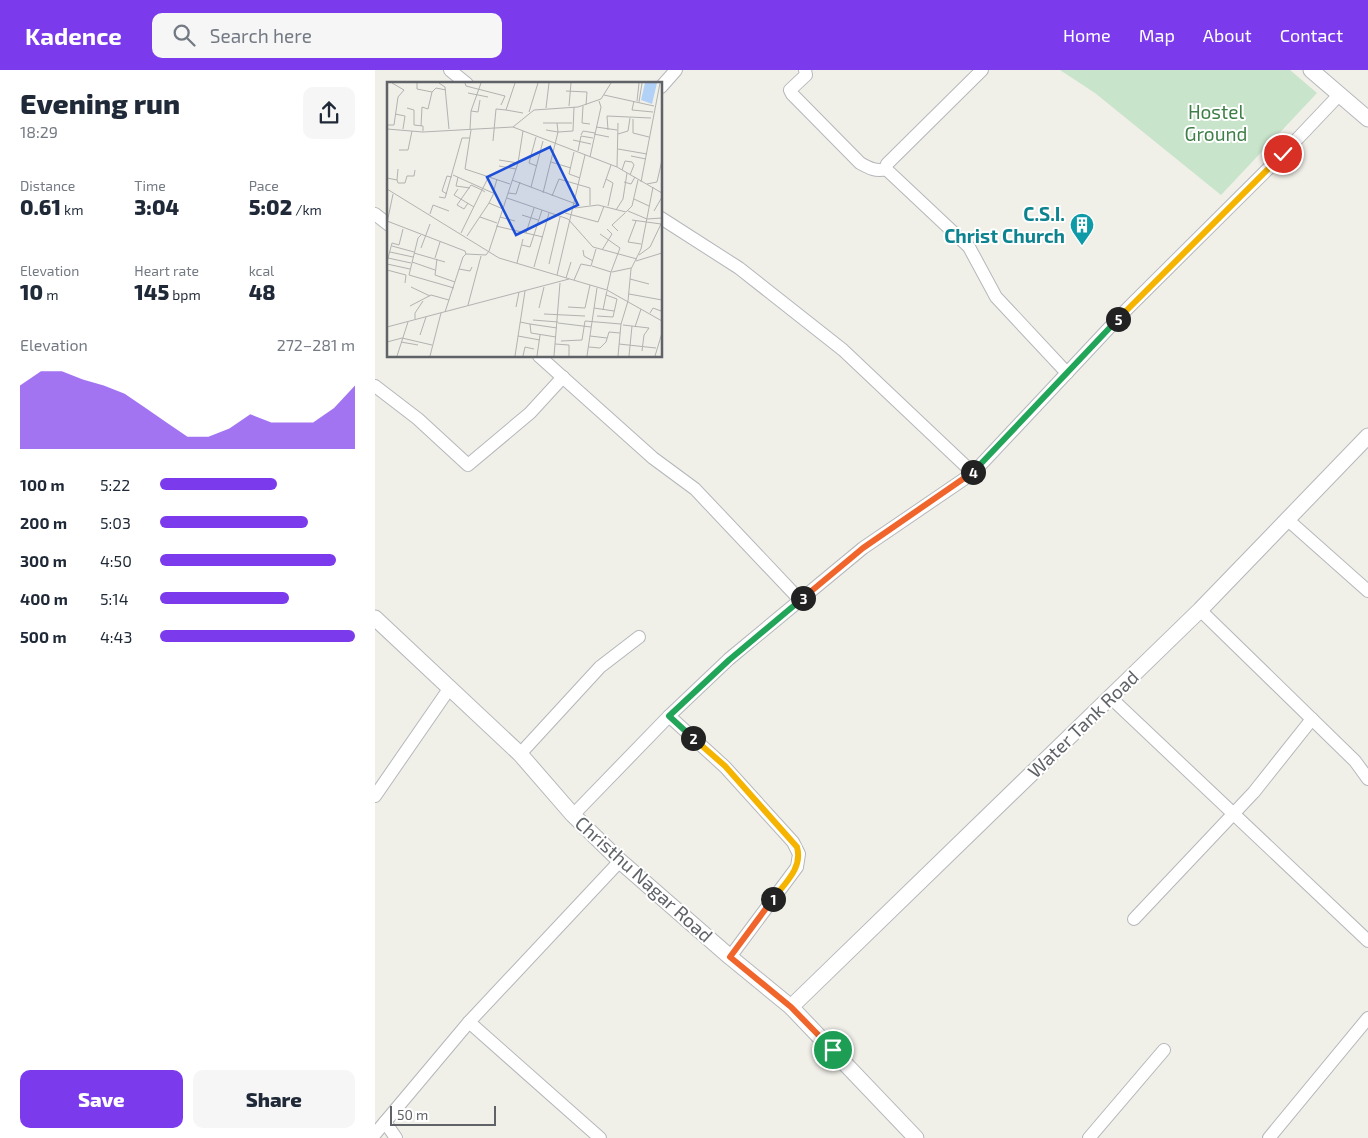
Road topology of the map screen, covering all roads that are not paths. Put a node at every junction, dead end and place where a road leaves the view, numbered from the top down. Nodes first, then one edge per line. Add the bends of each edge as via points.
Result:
1 (449, 70) edge
2 (676, 70) edge
3 (805, 70) edge
4 (982, 70) edge
5 (1311, 70) edge
6 (464, 82) edge
7 (663, 84) edge
8 (1339, 95) junction
9 (1368, 119) edge
10 (886, 170) junction
11 (375, 214) edge
12 (663, 219) edge
13 (387, 223) edge
14 (541, 358) edge
15 (1067, 373) junction
16 (563, 377) junction
17 (375, 386) edge
18 (1368, 436) edge
19 (973, 473) junction
20 (1288, 520) junction
21 (1368, 591) edge
22 (800, 600) junction
23 (1199, 610) junction
24 (377, 625) edge
25 (639, 637) dead end
26 (449, 689) junction
27 (1111, 698) junction
28 (669, 716) junction
29 (1312, 719) junction
30 (520, 754) junction
31 (1368, 779) edge
32 (375, 796) edge
33 (1233, 814) junction
34 (573, 815) junction
35 (619, 862) junction
36 (1134, 919) dead end
37 (1368, 941) edge
38 (730, 957) junction
39 (791, 1007) junction
40 (1368, 1018) edge
41 (469, 1022) junction
42 (1164, 1050) dead end
43 (385, 1122) junction
44 (375, 1134) edge
45 (396, 1138) edge
46 (600, 1138) edge
47 (915, 1138) edge
48 (1089, 1138) edge
49 (1269, 1138) edge

1 - 6 street
2 - 7 street
3 - 10 street via 806,75 790,90 792,94 861,163 870,169
4 - 10 street via 888,163
5 - 8 street
8 - 9 street
8 - 15 street
10 - 15 street via 969,247 996,297
11 - 13 street
12 - 19 street via 739,268 843,350
14 - 16 street
15 - 19 street
16 - 17 street via 530,413 468,465 418,419
16 - 22 street via 653,458 695,489
18 - 20 street, Water Tank Road
19 - 22 street via 863,548
20 - 21 street
20 - 23 street, Water Tank Road
22 - 28 street
23 - 27 street, Water Tank Road
23 - 29 street
24 - 26 street, Christhu Nagar Road
25 - 30 street via 600,667
26 - 30 street, Christhu Nagar Road
26 - 32 street
27 - 33 street
27 - 39 street, Water Tank Road
28 - 34 street
28 - 38 street via 725,766 793,842 799,854 797,867
29 - 31 street via 1355,761
29 - 33 street
30 - 34 street, Christhu Nagar Road
33 - 36 street
33 - 37 street
34 - 35 street, Christhu Nagar Road
35 - 38 street, Christhu Nagar Road
35 - 41 street
38 - 39 street, Christhu Nagar Road
39 - 47 street, Christhu Nagar Road
40 - 49 street
41 - 43 street
41 - 46 street
42 - 48 street
43 - 44 street
43 - 45 street

